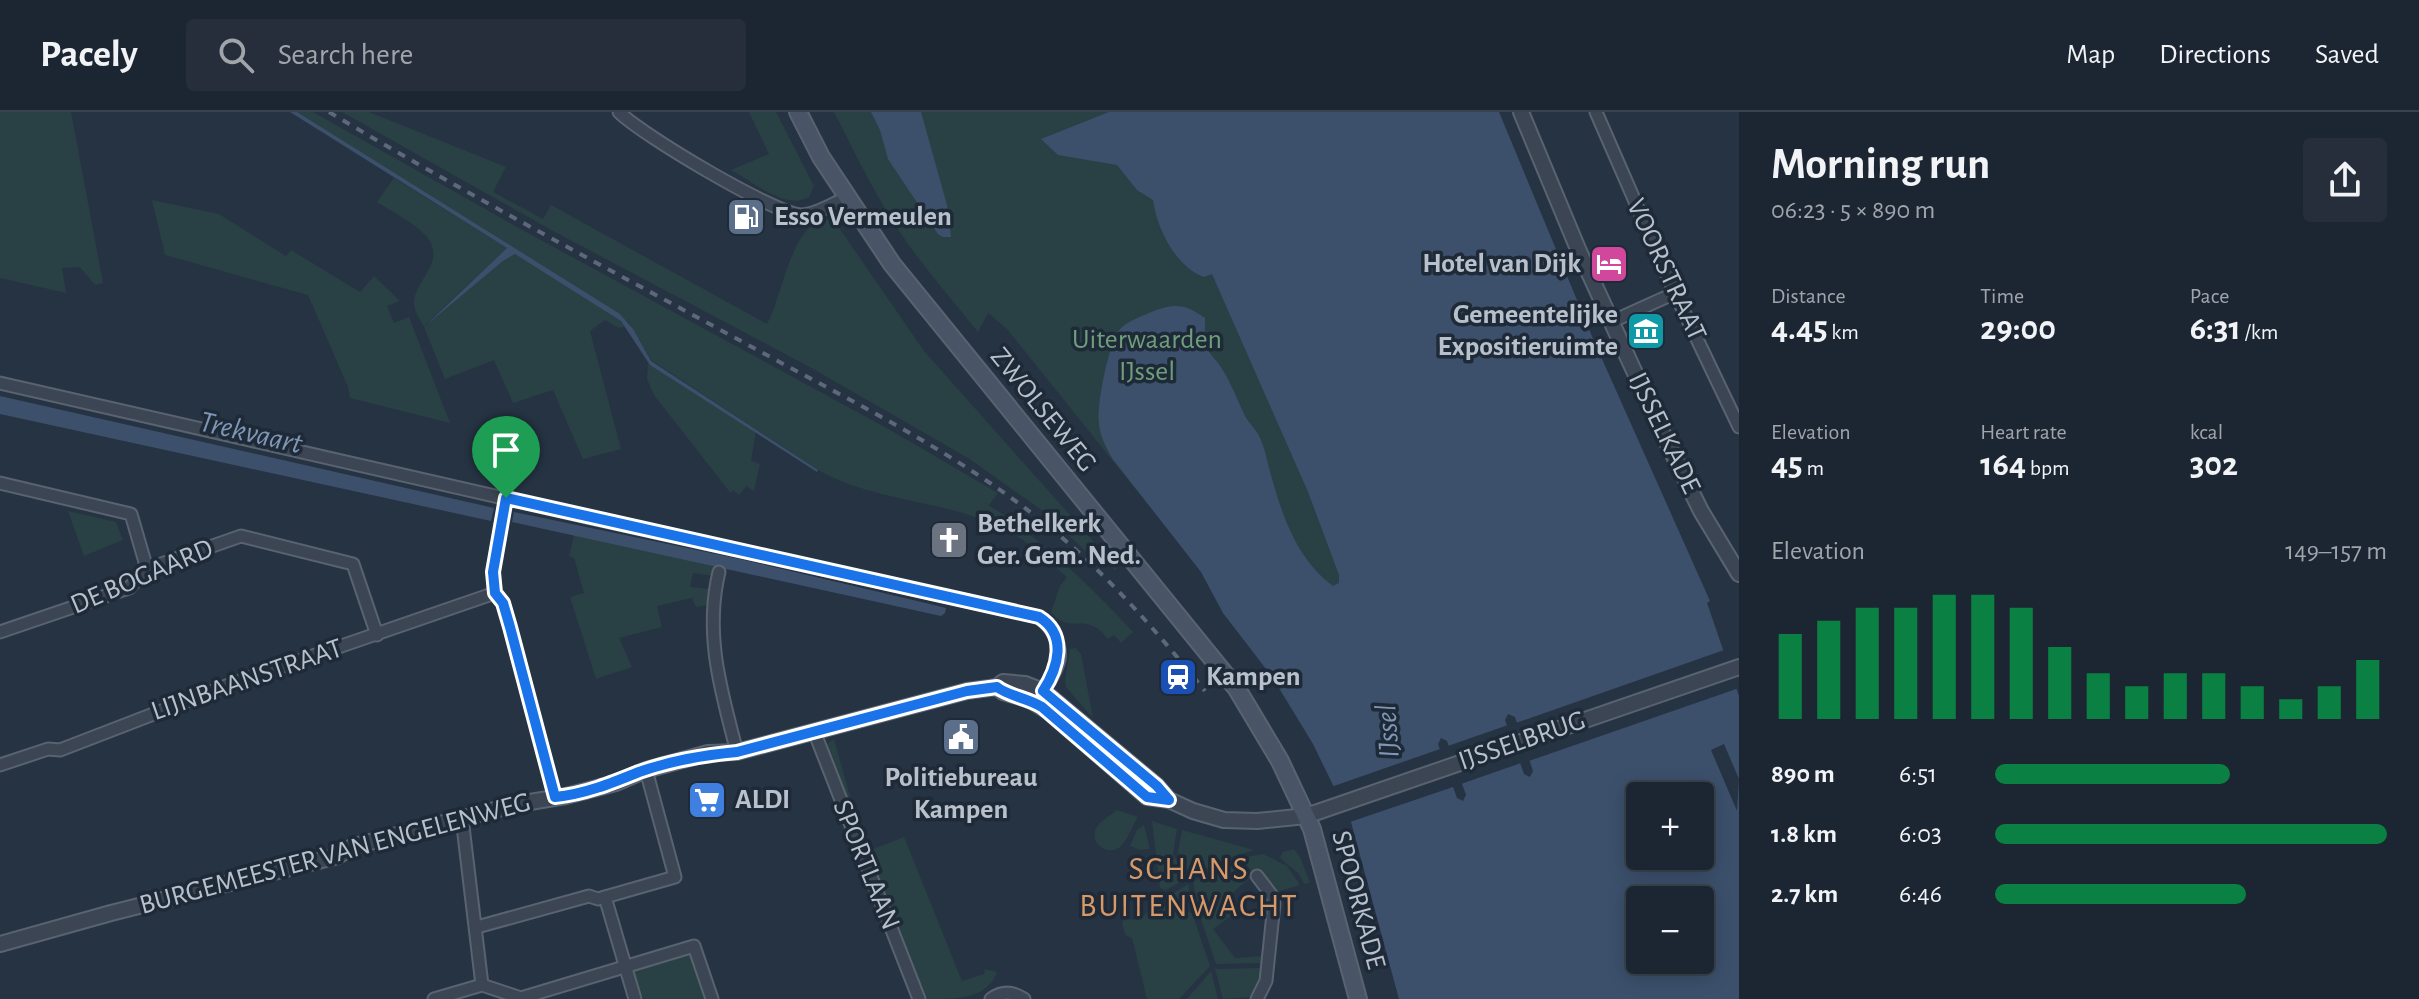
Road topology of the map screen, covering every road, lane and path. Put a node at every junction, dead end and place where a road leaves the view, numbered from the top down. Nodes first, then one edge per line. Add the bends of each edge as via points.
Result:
1 (619, 112) edge
2 (798, 112) edge
3 (1521, 112) edge
4 (1596, 112) edge
5 (846, 198) junction
6 (1675, 293) junction
7 (1611, 322) junction
8 (0, 383) edge
9 (1739, 427) edge
10 (0, 483) edge
11 (506, 498) junction
12 (147, 569) junction
13 (719, 572) dead end
14 (1739, 574) edge
15 (495, 593) junction
16 (0, 632) edge
17 (377, 635) junction
18 (1739, 667) edge
19 (1040, 697) junction
20 (814, 731) junction
21 (737, 752) junction
22 (0, 765) edge
23 (647, 776) junction
24 (555, 797) junction
25 (1169, 800) joint
26 (1306, 816) junction
27 (462, 818) junction
28 (1257, 876) dead end
29 (605, 897) junction
30 (477, 927) junction
31 (0, 944) edge
32 (624, 966) junction
33 (482, 985) junction
34 (434, 999) edge
35 (635, 999) edge
36 (712, 999) edge
37 (919, 999) edge
38 (991, 999) edge
39 (1024, 999) edge
40 (1257, 999) edge
41 (1358, 999) edge

1 - 5 street via 655,140 780,210 804,216
2 - 5 main road, ZWOLSEWEG
3 - 7 street, IJSSELKADE
4 - 6 street, VOORSTRAAT
5 - 26 main road, ZWOLSEWEG via 892,264 1237,689
6 - 7 street
6 - 9 street, VOORSTRAAT
7 - 14 street, IJSSELKADE via 1701,511
8 - 11 street
10 - 12 street via 131,514
11 - 15 street via 493,572
11 - 19 street via 1039,617 1052,631 1059,655
12 - 16 street, DE BOGAARD via 129,588
12 - 17 street, DE BOGAARD via 241,536 353,564
13 - 21 street via 712,639
15 - 17 street, LIJNBAANSTRAAT
15 - 24 street via 503,603
17 - 22 street, LIJNBAANSTRAAT via 60,750
18 - 26 street, IJSSELBRUG
19 - 20 street, BURGEMEESTER VAN ENGELENWEG via 997,687 967,691
19 - 25 street, BURGEMEESTER VAN ENGELENWEG via 1147,797
20 - 21 street, BURGEMEESTER VAN ENGELENWEG
20 - 37 street, SPORTLAAN
21 - 23 street, BURGEMEESTER VAN ENGELENWEG via 711,753
23 - 24 street, BURGEMEESTER VAN ENGELENWEG
23 - 29 street via 675,877
24 - 27 street, BURGEMEESTER VAN ENGELENWEG
25 - 26 street, IJSSELBRUG via 1235,821
26 - 41 main road, SPOORKADE
27 - 30 street
27 - 31 street, BURGEMEESTER VAN ENGELENWEG via 352,847 338,856
28 - 40 street via 1274,904 1266,981
29 - 30 street via 589,896
29 - 32 street
30 - 33 street
32 - 33 street via 521,998
32 - 35 street
32 - 36 street via 694,946
33 - 34 street
38 - 39 street via 1005,992

